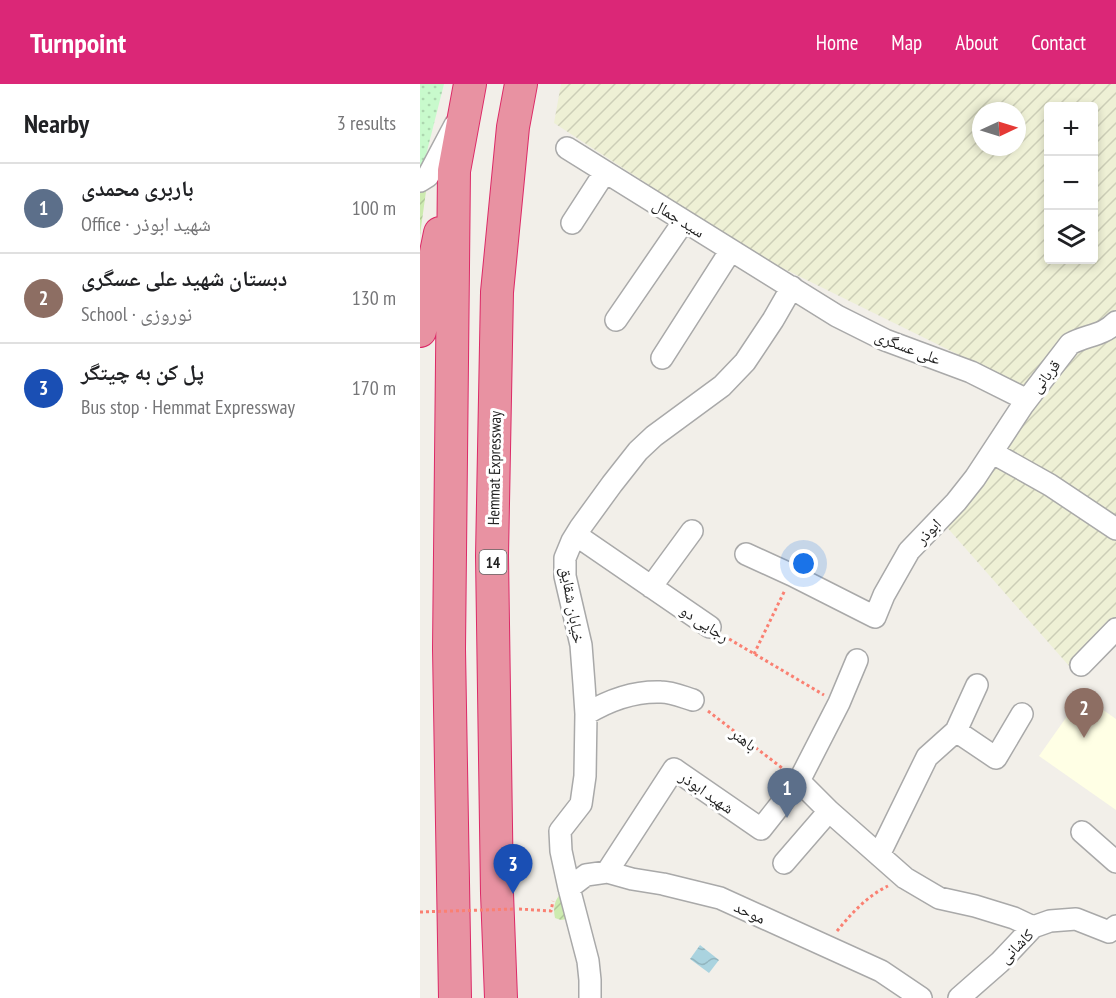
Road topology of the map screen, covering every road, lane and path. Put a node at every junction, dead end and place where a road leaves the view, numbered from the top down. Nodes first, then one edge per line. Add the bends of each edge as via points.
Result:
1 (521, 84) edge
2 (468, 94) edge
3 (567, 148) dead end
4 (454, 171) junction
5 (605, 172) junction
6 (420, 181) edge
7 (684, 221) junction
8 (572, 223) dead end
9 (731, 250) junction
10 (792, 287) junction
11 (616, 320) dead end
12 (1116, 322) edge
13 (420, 331) edge
14 (662, 358) dead end
15 (1027, 400) junction
16 (993, 453) junction
17 (1116, 529) edge
18 (692, 531) dead end
19 (576, 535) junction
20 (746, 554) dead end
21 (792, 575) junction
22 (651, 587) junction
23 (710, 627) joint
24 (1116, 629) edge
25 (754, 654) junction
26 (857, 660) dead end
27 (1081, 665) dead end
28 (977, 685) dead end
29 (693, 700) joint
30 (839, 703) junction
31 (586, 714) junction
32 (1022, 714) dead end
33 (956, 731) junction
34 (799, 781) junction
35 (829, 811) junction
36 (1082, 832) dead end
37 (879, 855) junction
38 (1116, 862) edge
39 (784, 863) dead end
40 (607, 872) junction
41 (905, 878) junction
42 (569, 888) junction
43 (546, 910) dead end
44 (420, 912) edge
45 (1033, 927) junction
46 (1114, 932) edge
47 (824, 946) junction
48 (967, 996) edge
49 (455, 998) edge
50 (501, 998) edge
51 (590, 998) edge
52 (921, 998) edge

1 - 50 highway, Hemmat Expressway / 14 via 496,292 492,556
2 - 4 highway
2 - 6 street via 428,176
3 - 5 street, سید جمال
4 - 13 highway
4 - 49 highway via 448,649
5 - 7 street, سید جمال
5 - 8 street
7 - 9 street, سید جمال
7 - 11 street
9 - 10 street, سید جمال
9 - 14 street
10 - 15 street, علی عسگری via 885,340 971,372
10 - 19 street, خیابان شقایق via 746,362 722,386 638,451
12 - 15 street, قربانی via 1102,333 1070,344
15 - 16 street, قربانی
16 - 17 street
16 - 21 street, ابوذر via 956,502 909,550 875,617
18 - 22 street
19 - 22 street, رجایی دو
19 - 31 street, خیابان شقایق via 565,558 565,576 581,645
20 - 21 street
21 - 25 path
22 - 23 street, رجایی دو
23 - 25 path, رجایی دو
24 - 27 street
25 - 30 path, رجایی دو
26 - 30 street
28 - 33 street
29 - 31 street via 663,692 631,694
29 - 34 path, باهنر
30 - 34 street
31 - 42 street, خیابان شقایق via 581,804 560,831
32 - 33 street via 996,758
33 - 37 street via 927,757
34 - 35 street
34 - 40 street, شهید ابوذر via 761,829 674,769
35 - 37 street
35 - 39 street
36 - 38 street
37 - 41 street
40 - 42 street via 586,874
40 - 47 street, موحد via 720,898
41 - 45 street via 939,898
41 - 47 path via 876,891
42 - 51 street, خیابان شقایق via 588,961
43 - 44 path, bridge
45 - 46 street, کاشانی via 1076,919
45 - 48 street, کاشانی
47 - 52 street, موحد via 881,971

